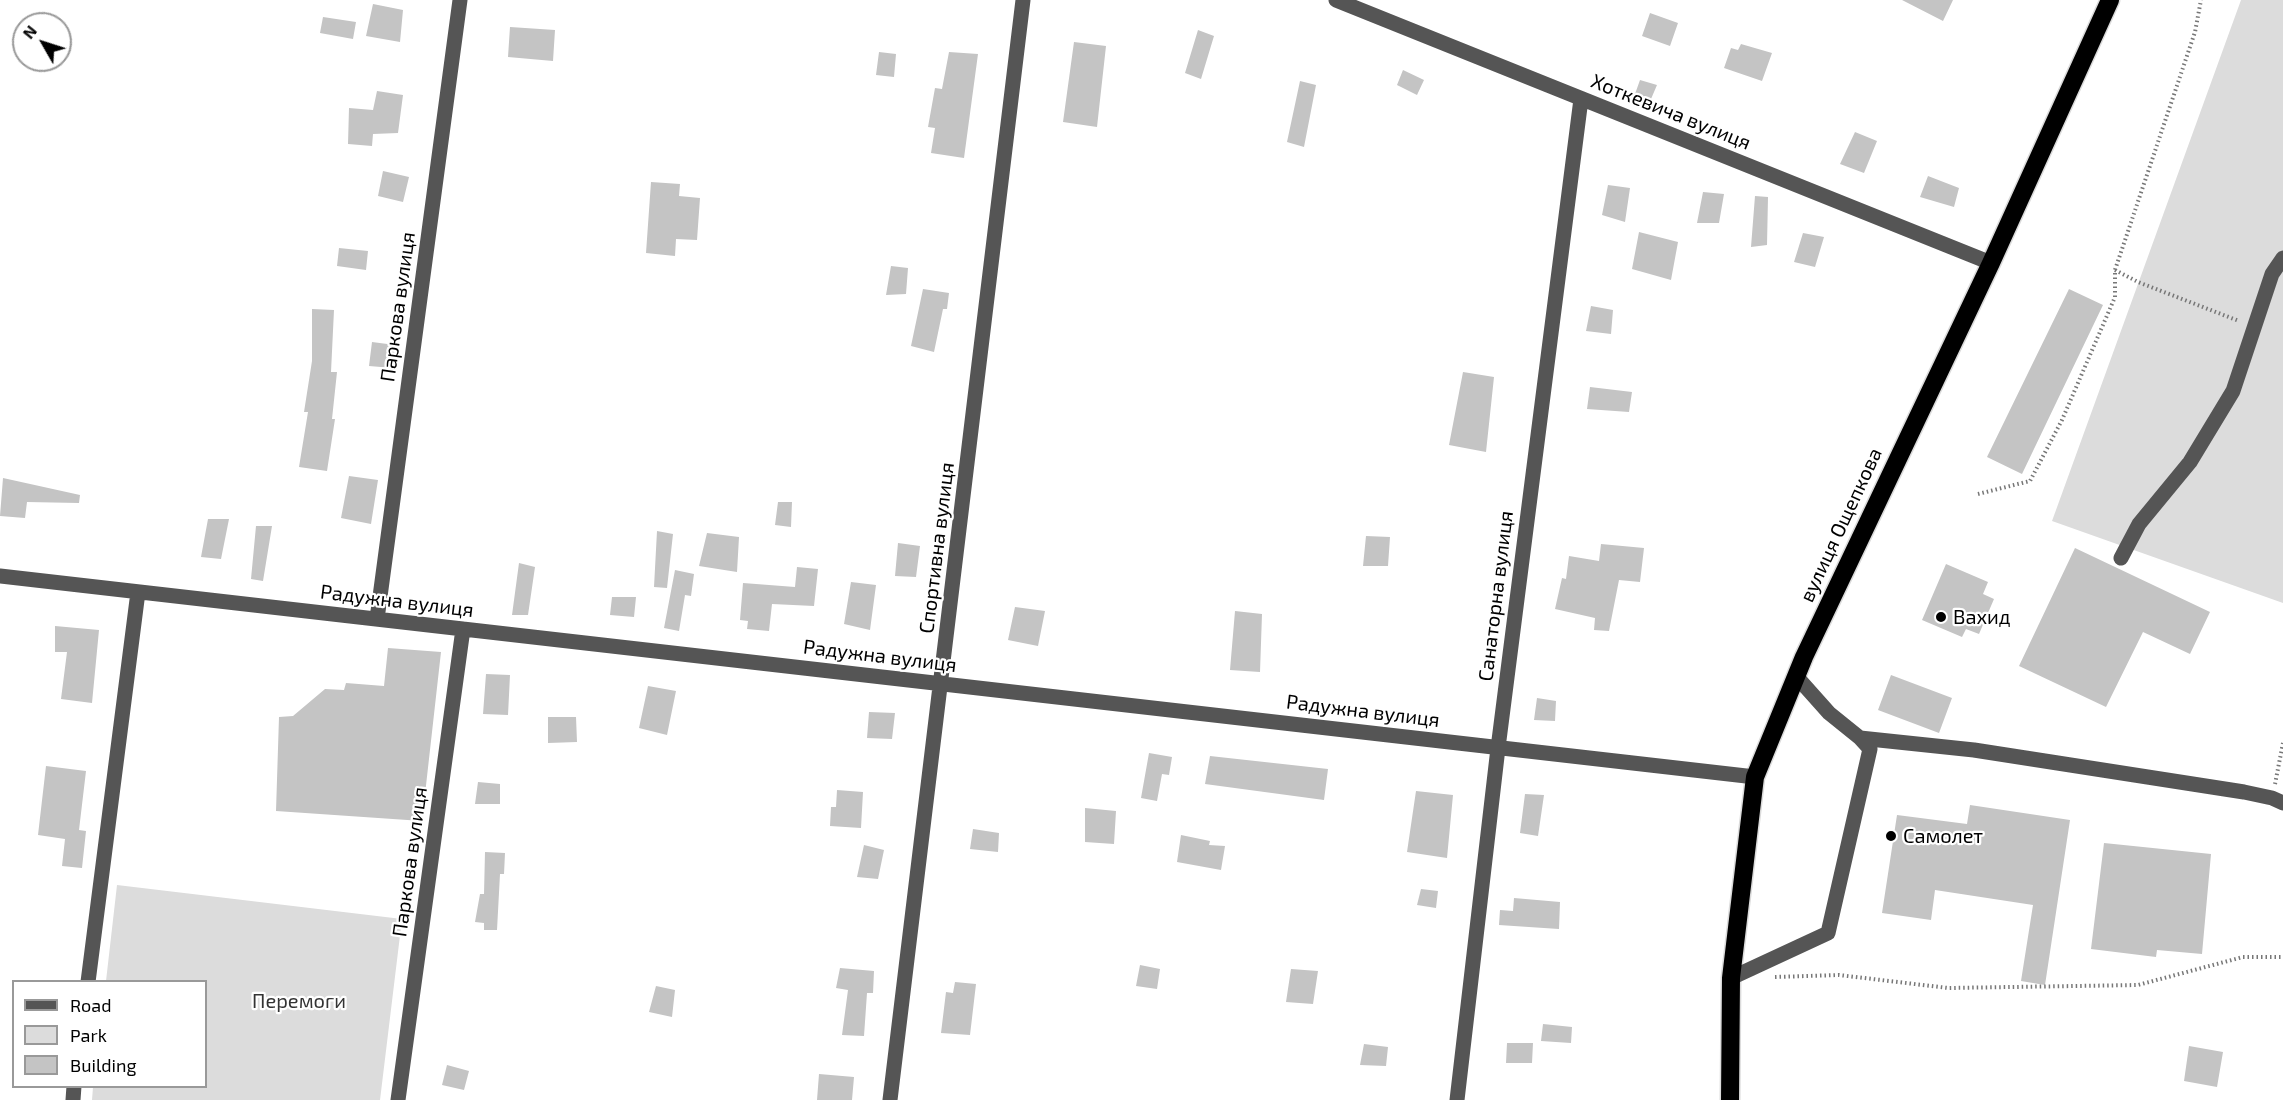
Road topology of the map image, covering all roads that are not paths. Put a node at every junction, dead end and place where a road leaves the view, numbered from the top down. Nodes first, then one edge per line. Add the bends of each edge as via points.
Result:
1 (460, 0) edge
2 (1023, 0) edge
3 (1336, 0) edge
4 (2110, 0) edge
5 (1581, 99) junction
6 (2283, 258) edge
7 (1990, 263) junction
8 (2121, 558) dead end
9 (0, 576) edge
10 (138, 592) junction
11 (377, 619) junction
12 (463, 629) junction
13 (1796, 676) junction
14 (942, 684) junction
15 (1860, 738) junction
16 (1498, 748) junction
17 (1755, 777) junction
18 (2278, 801) edge
19 (1731, 978) junction
20 (88, 980) edge
21 (398, 1100) edge
22 (890, 1100) edge
23 (1457, 1100) edge
24 (1730, 1100) edge

1 - 11 street, Паркова вулиця
2 - 14 street, Спортивна вулиця
3 - 5 street, Хоткевича вулиця
4 - 7 highway, вулиця Ощепкова
5 - 7 street, Хоткевича вулиця
5 - 16 street, Санаторна вулиця
6 - 8 street via 2272,274 2233,392 2190,462 2139,524
7 - 13 highway, вулиця Ощепкова
9 - 10 street, Радужна вулиця
10 - 11 street, Радужна вулиця
10 - 20 street
11 - 12 street, Радужна вулиця
12 - 14 street, Радужна вулиця
12 - 21 street, Паркова вулиця
13 - 15 street
13 - 17 highway, вулиця Ощепкова
14 - 16 street, Радужна вулиця
14 - 22 street, Спортивна вулиця
15 - 18 street via 1974,750
15 - 19 street via 1870,749 1828,933
16 - 17 street, Радужна вулиця
16 - 23 street, Санаторна вулиця
17 - 19 highway, вулиця Ощепкова
19 - 24 highway, вулиця Ощепкова

